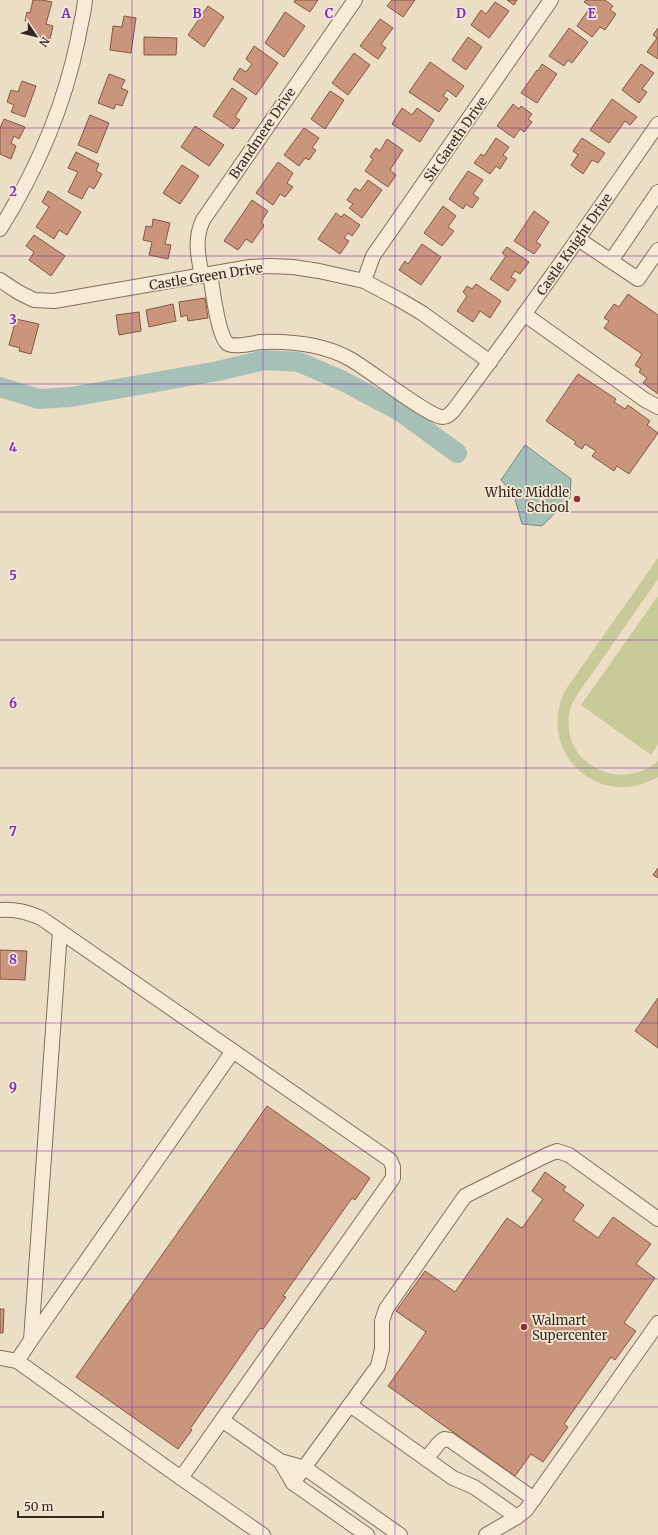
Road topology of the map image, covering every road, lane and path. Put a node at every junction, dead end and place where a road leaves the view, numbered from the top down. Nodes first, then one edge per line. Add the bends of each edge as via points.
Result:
1 (85, 0) edge
2 (355, 0) edge
3 (552, 0) edge
4 (658, 124) edge
5 (658, 192) edge
6 (0, 229) edge
7 (578, 239) junction
8 (658, 250) edge
9 (611, 261) junction
10 (206, 275) junction
11 (0, 280) edge
12 (364, 281) junction
13 (524, 314) junction
14 (490, 362) junction
15 (658, 407) edge
16 (0, 910) edge
17 (60, 931) junction
18 (233, 1051) junction
19 (658, 1219) edge
20 (658, 1323) edge
21 (31, 1340) junction
22 (0, 1358) edge
23 (17, 1361) junction
24 (350, 1405) junction
25 (222, 1420) junction
26 (426, 1459) junction
27 (280, 1461) junction
28 (304, 1468) junction
29 (181, 1478) junction
30 (293, 1483) junction
31 (534, 1499) junction
32 (517, 1517) junction
33 (263, 1535) edge
34 (367, 1535) edge
35 (400, 1535) edge
36 (486, 1535) edge

1 - 6 street via 73,64 55,122 17,202
2 - 10 street, Brandmere Drive via 203,220 198,230 197,252
3 - 12 street, Sir Gareth Drive via 373,256
4 - 7 street, Castle Knight Drive
5 - 9 street
7 - 9 street
7 - 13 street, Castle Knight Drive
8 - 9 street via 638,279
10 - 11 street, Castle Green Drive via 54,301 34,300
10 - 12 street, Castle Green Drive via 271,266 319,271
10 - 14 street, Brandmere Drive via 221,332 231,346 291,342 337,352 361,364 436,416 448,416
12 - 14 street, Castle Green Drive via 422,313
13 - 14 street, Castle Knight Drive
13 - 15 street
16 - 17 street via 26,911
17 - 18 street
17 - 21 street
18 - 21 street
18 - 25 street via 390,1160 393,1178
19 - 24 street via 569,1155 557,1151 465,1196 386,1309 382,1322 382,1349 378,1366
20 - 31 street
21 - 23 street
22 - 23 street
23 - 29 street
24 - 26 street
24 - 28 street
25 - 27 street
25 - 29 street
26 - 31 street via 439,1442 444,1439 450,1440
26 - 32 street via 453,1478 474,1487
27 - 28 street
27 - 30 street
28 - 30 street
28 - 35 street
29 - 33 street
30 - 34 street
31 - 32 street
32 - 36 street

